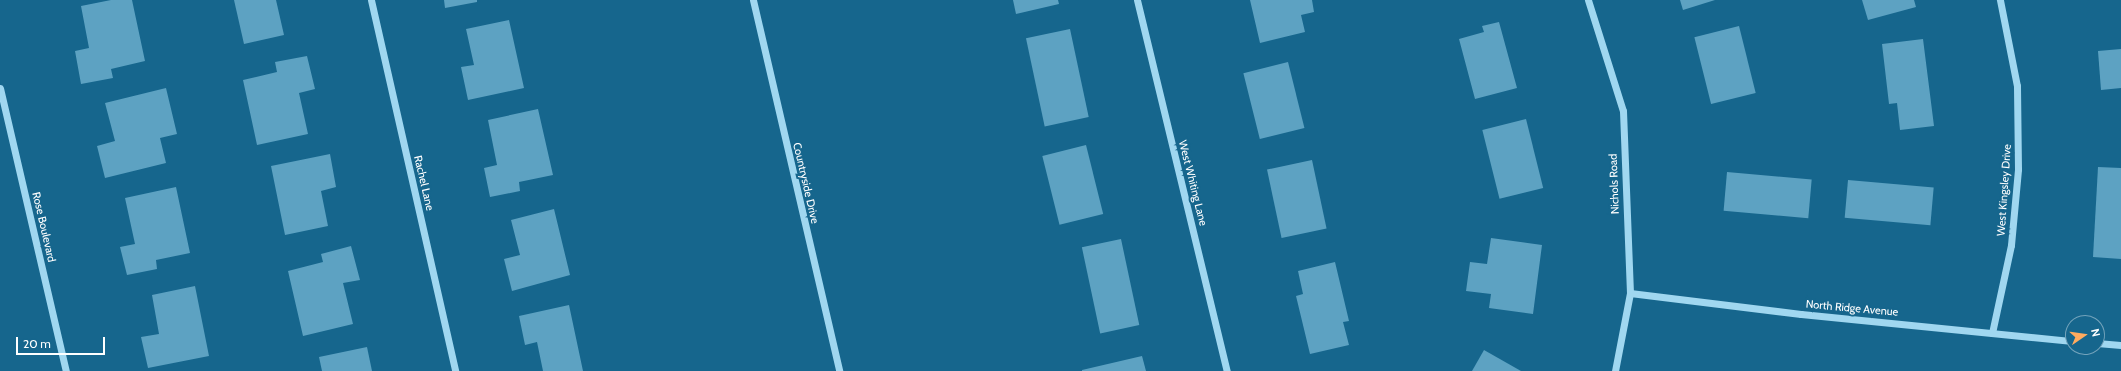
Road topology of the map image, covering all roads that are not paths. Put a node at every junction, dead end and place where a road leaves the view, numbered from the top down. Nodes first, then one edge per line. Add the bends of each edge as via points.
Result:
1 (371, 0) edge
2 (753, 0) edge
3 (1137, 0) edge
4 (1588, 0) edge
5 (2000, 0) edge
6 (0, 88) edge
7 (1630, 293) junction
8 (1992, 333) junction
9 (2065, 339) edge
10 (2105, 344) edge
11 (2121, 345) edge
12 (66, 371) edge
13 (455, 371) edge
14 (839, 371) edge
15 (1227, 371) edge
16 (1615, 371) edge

1 - 13 street, Rachel Lane
2 - 14 street, Countryside Drive
3 - 15 street, West Whiting Lane
4 - 7 street, Nichols Road via 1622,111
5 - 8 street, West Kingsley Drive via 2018,86 2018,169 2011,245
6 - 12 street, Rose Boulevard
7 - 8 street, North Ridge Avenue
7 - 16 street, Nichols Road
8 - 9 street, North Ridge Avenue
10 - 11 street

